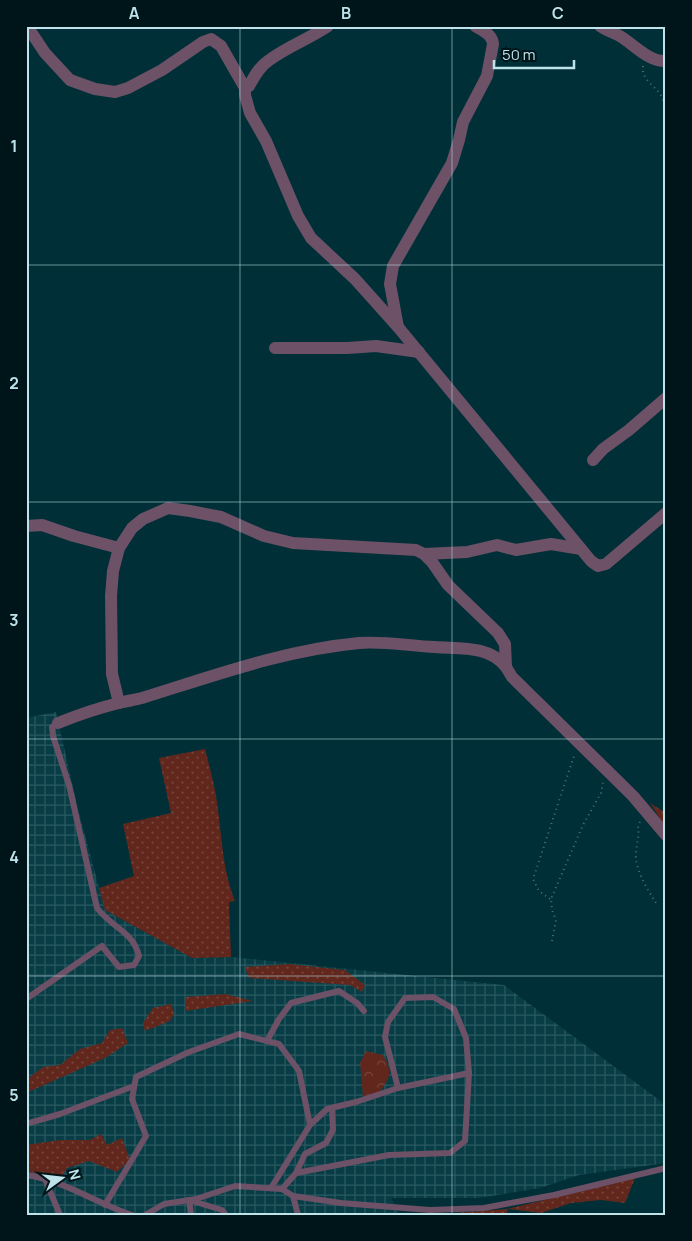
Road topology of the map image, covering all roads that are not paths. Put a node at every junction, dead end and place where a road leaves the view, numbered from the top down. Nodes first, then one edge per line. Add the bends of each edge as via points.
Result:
1 (27, 26) edge
2 (328, 26) edge
3 (475, 26) edge
4 (600, 26) edge
5 (666, 61) edge
6 (245, 88) junction
7 (398, 327) junction
8 (274, 348) dead end
9 (419, 352) junction
10 (666, 398) edge
11 (593, 460) dead end
12 (666, 513) edge
13 (26, 526) edge
14 (119, 548) junction
15 (581, 549) junction
16 (424, 554) junction
17 (506, 667) junction
18 (119, 703) junction
19 (58, 723) joint
20 (666, 835) edge
21 (26, 999) edge
22 (364, 1011) dead end
23 (267, 1041) junction
24 (469, 1073) junction
25 (134, 1086) junction
26 (398, 1088) junction
27 (332, 1108) junction
28 (26, 1124) edge
29 (310, 1125) junction
30 (666, 1168) edge
31 (296, 1173) junction
32 (26, 1175) edge
33 (45, 1179) junction
34 (271, 1188) junction
35 (282, 1189) junction
36 (293, 1196) junction
37 (189, 1200) junction
38 (105, 1205) junction
39 (118, 1212) edge
40 (148, 1214) edge
41 (60, 1215) edge
42 (132, 1215) edge
43 (191, 1215) edge
44 (226, 1215) edge
45 (298, 1215) edge

1 - 6 street via 45,53 70,80 95,89 115,92 128,88 211,39 221,46
2 - 6 street via 268,61
3 - 7 street via 493,39 487,76 463,122 452,164 393,266 390,284
4 - 5 street via 649,56
6 - 7 street via 250,112 298,216 312,238
7 - 9 street
8 - 9 street via 376,346
9 - 15 street
10 - 11 street
12 - 15 street via 606,564 598,566
13 - 14 street via 42,525
14 - 16 street via 142,518 168,508 221,517 264,536 293,543 405,548
14 - 18 street via 111,596 112,674
15 - 16 street via 551,544 516,550 497,545 467,552
16 - 17 street via 448,585 498,633 505,644
17 - 18 street via 500,660 469,648 358,644 239,667
17 - 20 street via 512,677 606,769
18 - 19 street
19 - 21 lane via 52,727 53,736 97,908 136,945 139,956 134,965 119,966 102,946
22 - 23 lane via 339,991 292,1003 279,1018
23 - 25 lane via 239,1034 189,1052 136,1077
23 - 29 lane via 279,1044 298,1071
24 - 26 lane
24 - 26 lane via 466,1038 454,1009 433,997 404,998 388,1022 386,1037
24 - 31 lane via 465,1141 450,1153 389,1155
25 - 28 lane
25 - 38 lane via 132,1098 146,1136
26 - 27 lane
27 - 29 lane
27 - 31 lane via 333,1130 326,1143 305,1154
29 - 34 lane
30 - 36 lane via 484,1208 430,1210
31 - 35 lane
32 - 33 lane
33 - 38 lane
33 - 41 lane
34 - 35 lane
34 - 37 lane via 235,1186
35 - 36 lane
36 - 45 lane
37 - 40 lane via 164,1204
37 - 43 lane
37 - 44 lane via 222,1210
38 - 39 lane
39 - 42 lane

